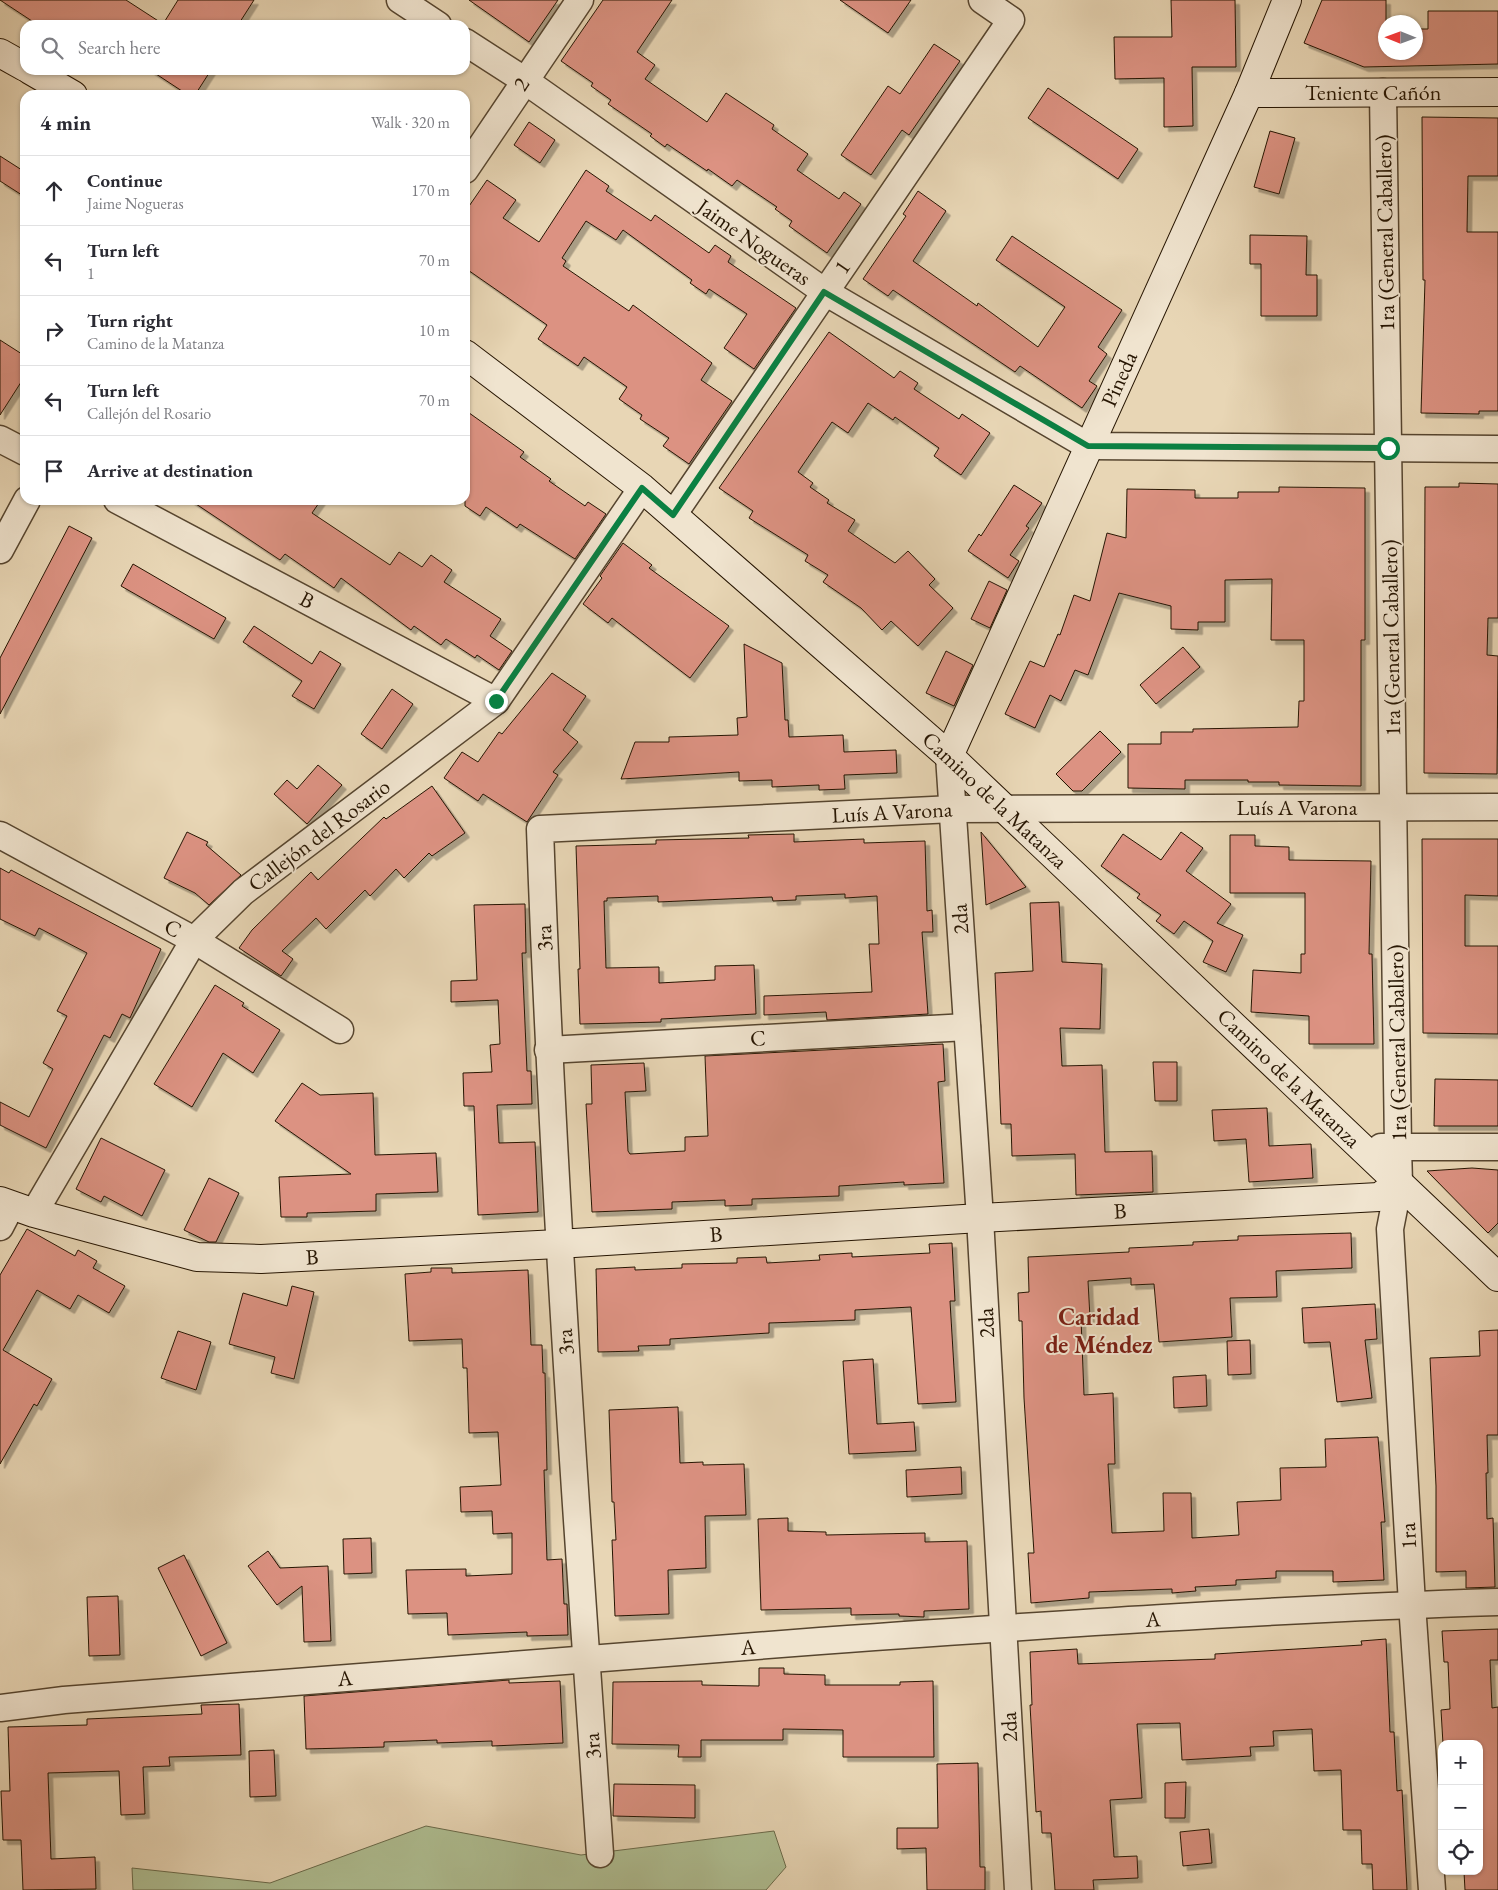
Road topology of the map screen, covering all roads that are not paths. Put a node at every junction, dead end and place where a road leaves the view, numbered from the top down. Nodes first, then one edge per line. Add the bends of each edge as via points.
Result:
1 (400, 0) edge
2 (580, 0) edge
3 (982, 0) edge
4 (1286, 0) edge
5 (430, 20) edge
6 (470, 45) edge
7 (0, 53) edge
8 (20, 64) edge
9 (39, 75) edge
10 (524, 80) junction
11 (64, 90) edge
12 (1383, 92) junction
13 (1498, 92) edge
14 (1249, 93) junction
15 (470, 162) edge
16 (824, 292) junction
17 (470, 358) edge
18 (0, 439) edge
19 (1088, 446) junction
20 (1388, 448) junction
21 (20, 449) edge
22 (1498, 449) edge
23 (642, 488) junction
24 (24, 505) edge
25 (126, 505) edge
26 (673, 515) junction
27 (0, 550) edge
28 (496, 701) junction
29 (950, 756) junction
30 (1394, 807) junction
31 (1498, 807) edge
32 (1005, 808) junction
33 (953, 809) junction
34 (540, 829) joint
35 (0, 835) edge
36 (194, 940) junction
37 (967, 1027) junction
38 (340, 1030) dead end
39 (548, 1050) junction
40 (1398, 1147) junction
41 (1498, 1147) edge
42 (1362, 1148) junction
43 (1399, 1183) junction
44 (11, 1212) edge
45 (980, 1218) junction
46 (558, 1244) junction
47 (1498, 1277) edge
48 (1498, 1602) edge
49 (1412, 1604) junction
50 (1004, 1628) junction
51 (586, 1659) junction
52 (0, 1708) edge
53 (600, 1854) dead end
54 (1018, 1890) edge
55 (1432, 1890) edge

1 - 5 street
2 - 10 street, 2
3 - 16 street, 1 via 1011,20
4 - 14 street, Pineda
6 - 10 street, Jaime Nogueras
7 - 8 street
9 - 11 street
10 - 15 street, 2
10 - 16 street, Jaime Nogueras
12 - 13 street, Teniente Cañón
12 - 14 street, Teniente Cañón
12 - 20 street, 1ra (General Caballero)
14 - 19 street, Pineda
16 - 19 street, Jaime Nogueras
16 - 26 street, 1
17 - 23 street, Camino de la Matanza
18 - 21 street
19 - 20 street, Jaime Nogueras
19 - 29 street, Pineda
20 - 22 street, Jaime Nogueras
20 - 30 street, 1ra (General Caballero)
23 - 26 street, Camino de la Matanza
23 - 28 street, Callejón del Rosario
24 - 27 street
25 - 28 street, B
26 - 29 street, Camino de la Matanza
28 - 36 street, Callejón del Rosario via 243,892
29 - 32 street, Camino de la Matanza
29 - 33 street, 2da
30 - 31 street, Luís A Varona
30 - 32 street, Luís A Varona
30 - 40 street, 1ra (General Caballero)
32 - 33 street, Luís A Varona
32 - 42 street, Camino de la Matanza
33 - 34 street, Luís A Varona
33 - 37 street, 2da
34 - 39 street, 3ra
35 - 36 street, C
36 - 38 street, C
36 - 44 street, Callejón del Rosario
37 - 39 street, C
37 - 45 street, 2da
39 - 46 street, 3ra
40 - 41 street
40 - 42 street
40 - 43 street, 1ra (General Caballero)
42 - 43 street, Camino de la Matanza
43 - 45 street, B via 1379,1197
43 - 47 street, Camino de la Matanza
43 - 49 street, 1ra via 1390,1229
44 - 46 street, B via 197,1257 261,1259
45 - 46 street, B
45 - 50 street, 2da
46 - 51 street, 3ra
48 - 49 street, A
49 - 50 street, A
49 - 55 street, 1ra
50 - 51 street, A
50 - 54 street, 2da
51 - 52 street, A
51 - 53 street, 3ra

